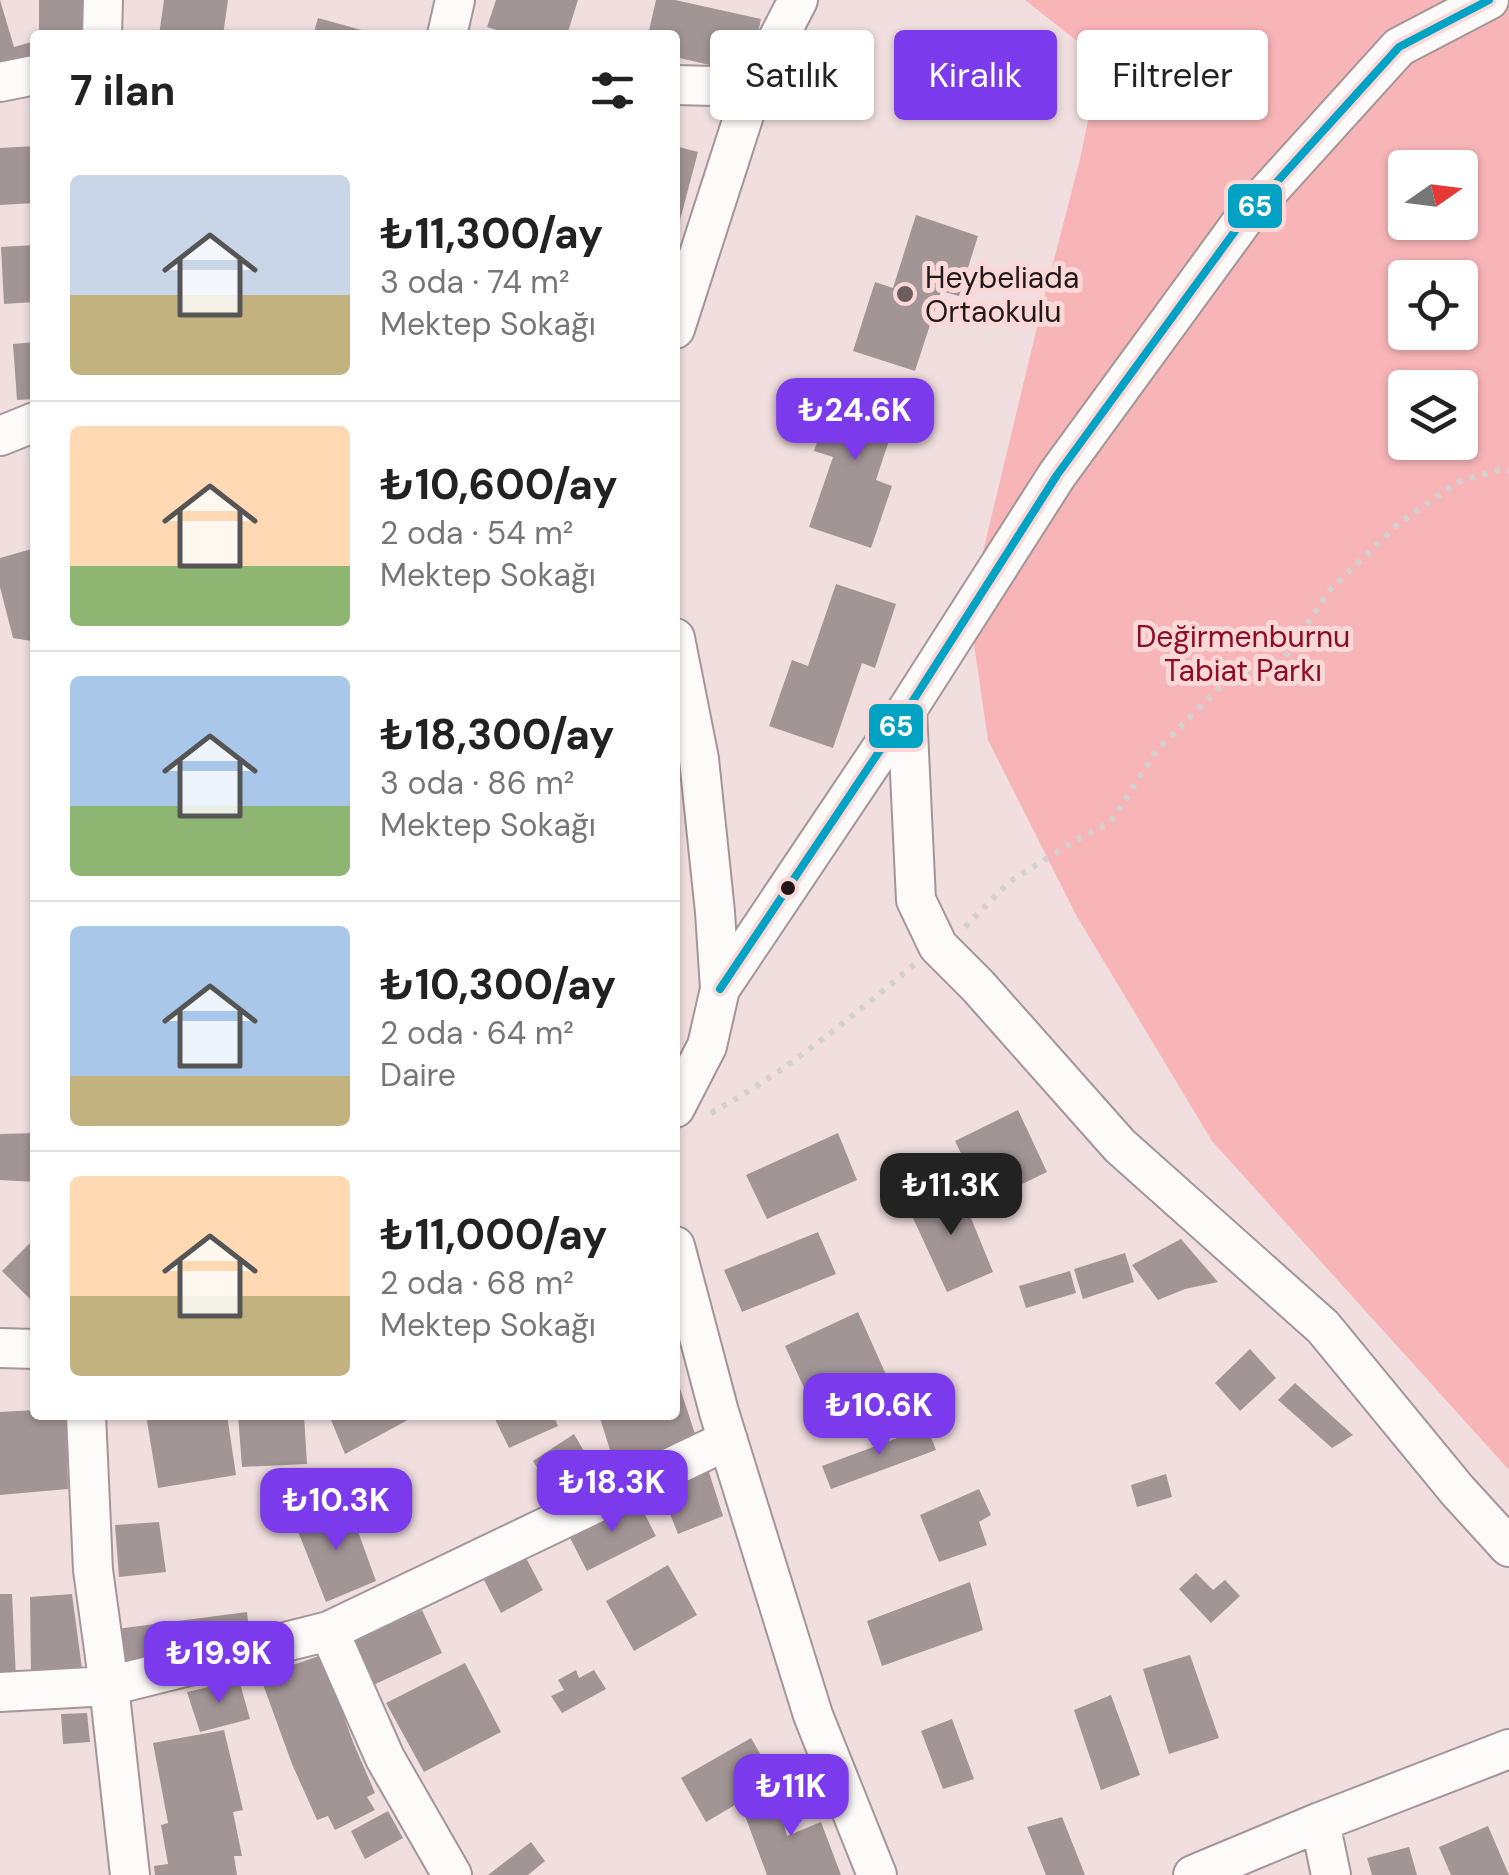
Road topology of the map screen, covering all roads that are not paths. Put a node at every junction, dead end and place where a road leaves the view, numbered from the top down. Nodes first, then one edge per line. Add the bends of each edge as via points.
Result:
1 (103, 0) edge
2 (455, 0) edge
3 (798, 0) edge
4 (1489, 0) edge
5 (102, 30) edge
6 (449, 30) edge
7 (783, 30) edge
8 (30, 76) edge
9 (0, 82) edge
10 (680, 85) edge
11 (710, 86) edge
12 (744, 120) edge
13 (680, 314) edge
14 (30, 424) edge
15 (0, 436) edge
16 (680, 663) edge
17 (908, 710) junction
18 (720, 989) junction
19 (691, 1112) edge
20 (680, 1264) edge
21 (0, 1348) edge
22 (30, 1349) edge
23 (86, 1420) edge
24 (728, 1440) junction
25 (1509, 1547) edge
26 (329, 1631) junction
27 (109, 1686) junction
28 (0, 1692) edge
29 (1509, 1749) edge
30 (1320, 1822) junction
31 (130, 1875) edge
32 (452, 1875) edge
33 (877, 1875) edge
34 (1193, 1875) edge
35 (1332, 1875) edge

1 - 5 street
2 - 6 street
3 - 7 street
4 - 17 street via 1399,47 1246,216 1057,476
8 - 9 street
10 - 11 street
12 - 13 street
14 - 15 street
16 - 18 street via 699,759
17 - 18 street
17 - 25 street via 916,900 938,946 1120,1146 1323,1327
18 - 19 street
20 - 24 street
21 - 22 street
23 - 27 street via 93,1570
24 - 26 street
24 - 33 street via 813,1715
26 - 27 street
26 - 32 street via 385,1758
27 - 28 street
27 - 31 street
29 - 30 street
30 - 34 street
30 - 35 street

